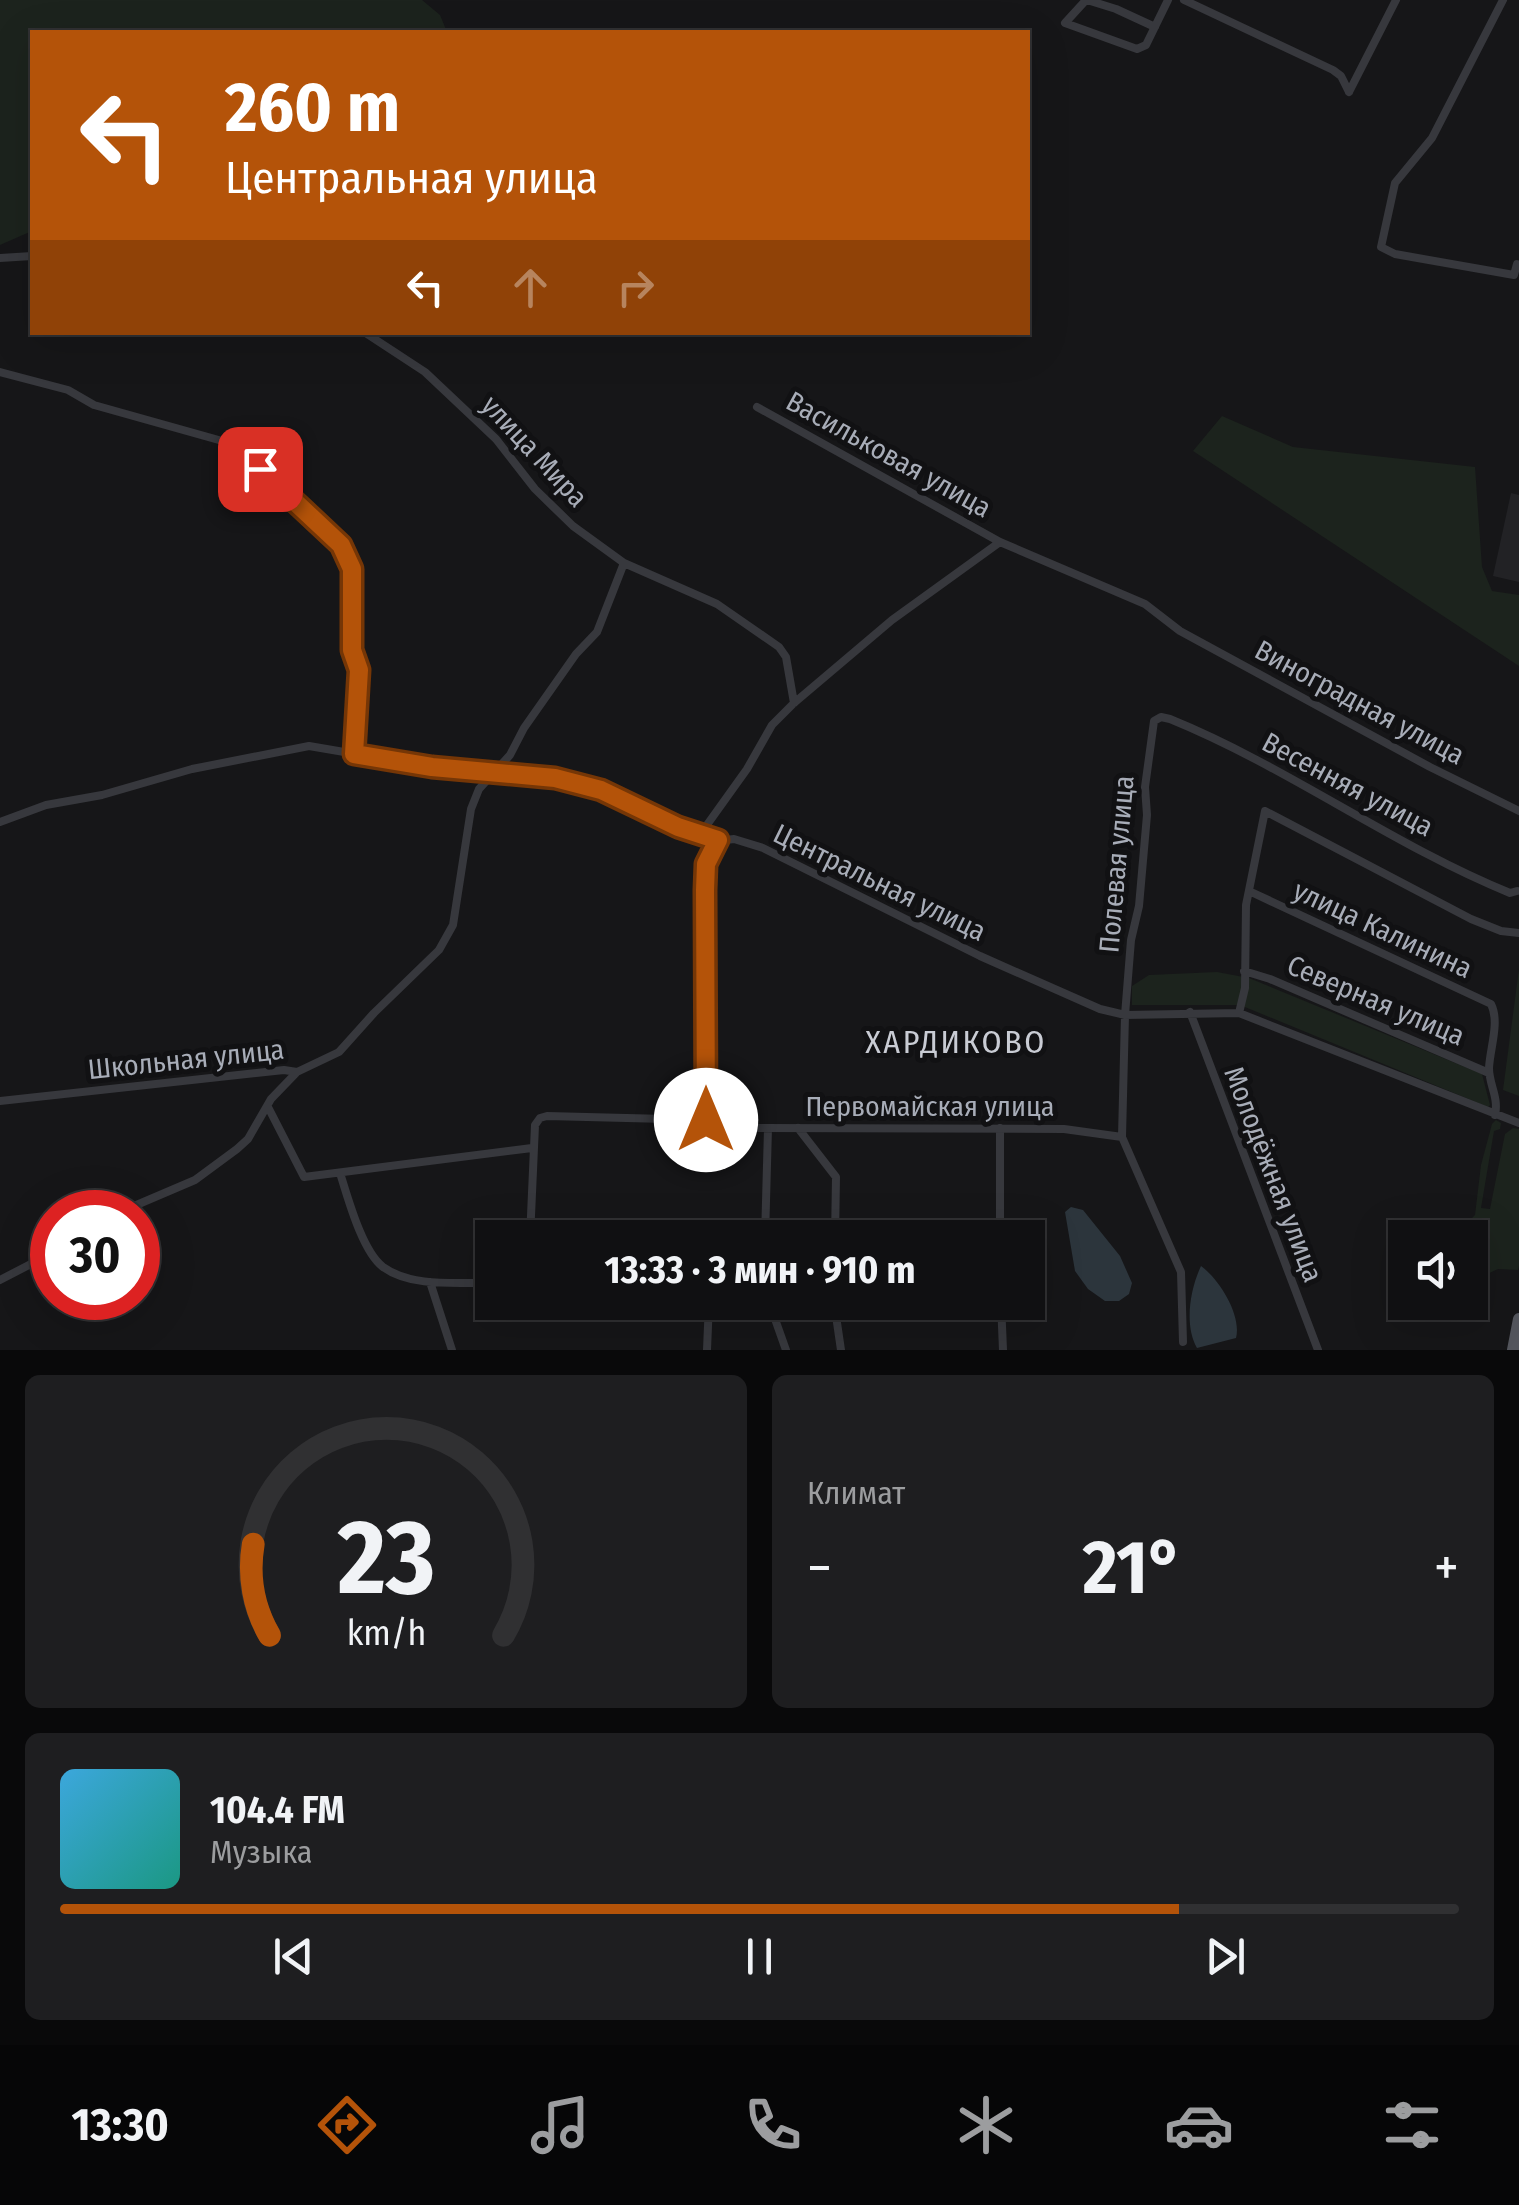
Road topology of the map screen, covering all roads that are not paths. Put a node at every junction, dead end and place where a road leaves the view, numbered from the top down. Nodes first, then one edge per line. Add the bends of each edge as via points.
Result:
1 (1086, 0) edge
2 (1168, 0) edge
3 (1184, 0) edge
4 (1396, 0) edge
5 (1503, 0) edge
6 (1155, 27) junction
7 (30, 256) edge
8 (0, 258) edge
9 (1516, 264) dead end
10 (369, 335) edge
11 (0, 372) edge
12 (757, 406) dead end
13 (1000, 542) junction
14 (624, 563) junction
15 (1180, 631) joint
16 (794, 703) junction
17 (1156, 719) joint
18 (354, 754) junction
19 (495, 772) junction
20 (1519, 811) edge
21 (0, 822) edge
22 (699, 836) junction
23 (718, 840) junction
24 (1518, 889) edge
25 (1249, 891) junction
26 (1519, 933) edge
27 (1244, 971) junction
28 (1190, 1012) junction
29 (1125, 1014) junction
30 (1239, 1014) junction
31 (297, 1072) junction
32 (1489, 1072) junction
33 (0, 1101) edge
34 (268, 1106) junction
35 (1495, 1115) junction
36 (706, 1120) junction
37 (1519, 1123) edge
38 (768, 1128) junction
39 (798, 1128) junction
40 (1000, 1128) junction
41 (1122, 1136) junction
42 (532, 1148) junction
43 (340, 1174) junction
44 (160, 1195) edge
45 (530, 1220) edge
46 (765, 1220) edge
47 (835, 1220) edge
48 (1000, 1220) edge
49 (30, 1264) edge
50 (0, 1280) edge
51 (430, 1282) junction
52 (475, 1283) edge
53 (1519, 1319) edge
54 (708, 1320) edge
55 (775, 1320) edge
56 (836, 1320) edge
57 (1001, 1320) edge
58 (1183, 1342) dead end
59 (707, 1348) edge
60 (452, 1350) edge
61 (786, 1350) edge
62 (841, 1350) edge
63 (1003, 1350) edge
64 (1318, 1350) edge
65 (1513, 1350) edge

1 - 6 street
1 - 6 street via 1065,23 1137,48
2 - 6 street
3 - 4 street via 1333,70 1350,92
5 - 9 street via 1432,138 1395,183 1381,247 1514,275
7 - 8 street
10 - 14 street, улица Мира via 425,372 573,526
11 - 18 street via 232,444 341,545 352,569 352,650 359,670
12 - 13 street, Васильковая улица
13 - 15 street, Васильковая улица via 1145,604
13 - 16 street via 892,620
14 - 16 street, улица Мира via 717,604 783,650
14 - 19 street, Школьная улица via 597,632
15 - 20 street, Виноградная улица
16 - 22 street via 772,724
17 - 24 street, Весенняя улица via 1231,747 1510,893
17 - 29 street, Полевая улица
18 - 19 street, Центральная улица
18 - 21 street, Центральная улица via 289,748
19 - 22 street, Центральная улица via 601,790
19 - 31 street, Школьная улица via 471,809 453,926 440,950 339,1052
22 - 23 street, Центральная улица
23 - 29 street, Центральная улица via 763,848 980,956
23 - 36 street via 706,864
25 - 26 street via 1265,810 1501,931
25 - 27 street
25 - 32 street, улица Калинина via 1490,1004 1495,1018
27 - 30 street
27 - 32 street, Северная улица
28 - 29 street, Центральная улица
28 - 30 street, Центральная улица
28 - 64 street, Молодёжная улица
29 - 41 street, Полевая улица
30 - 35 street, Центральная улица
31 - 33 street, Школьная улица
31 - 34 street
32 - 35 street via 1498,1098
34 - 43 street via 304,1176
34 - 44 street via 248,1139 195,1180
35 - 37 street, Центральная улица
36 - 38 street, Первомайская улица
36 - 42 street, Первомайская улица via 547,1116 535,1125
38 - 39 street, Первомайская улица
38 - 46 street
39 - 40 street, Первомайская улица
39 - 47 street via 836,1178
40 - 41 street, Первомайская улица
40 - 48 street
41 - 58 street via 1181,1272
42 - 43 street
42 - 45 street
43 - 51 street via 382,1266
49 - 50 street
51 - 52 street
51 - 60 street
53 - 65 main road
54 - 59 street
55 - 61 street
56 - 62 street
57 - 63 street

